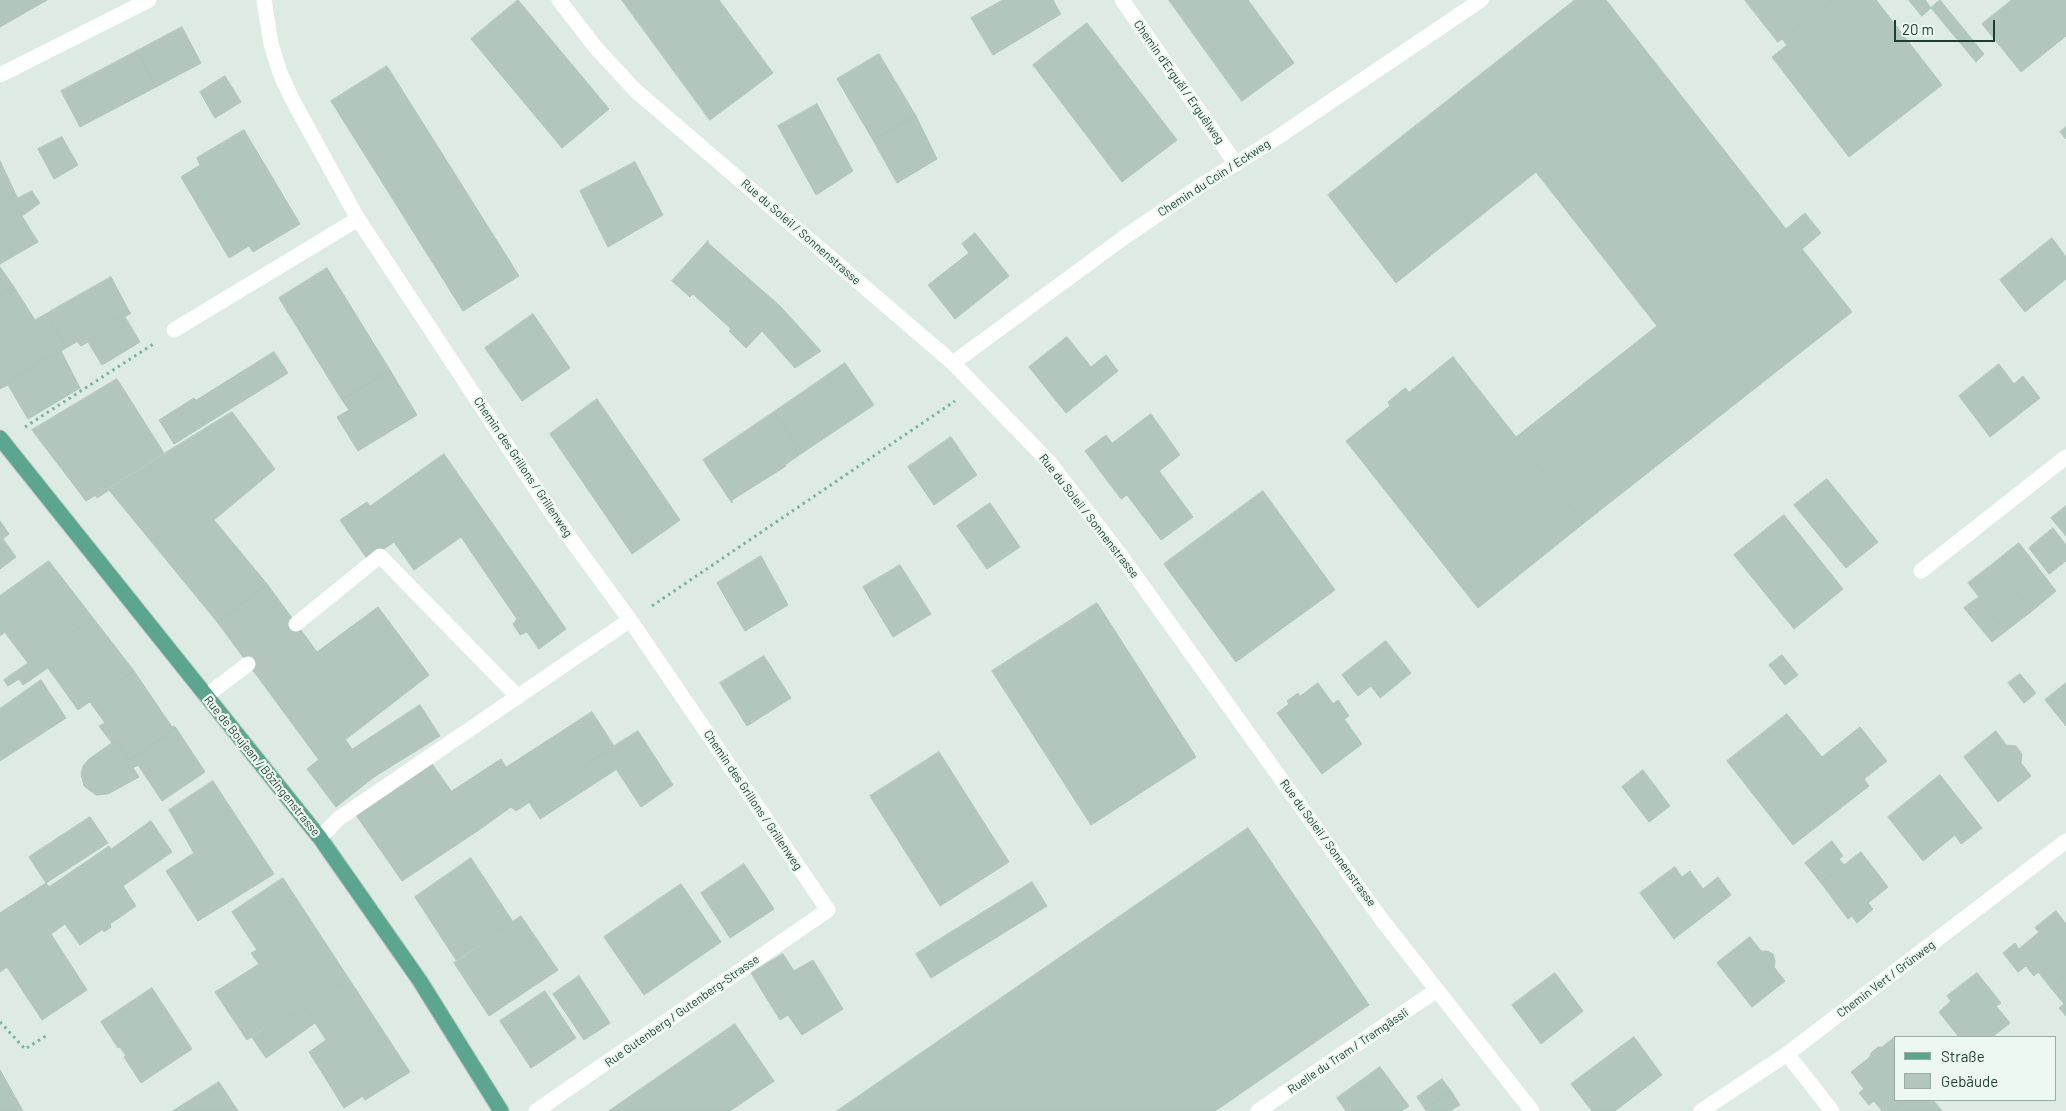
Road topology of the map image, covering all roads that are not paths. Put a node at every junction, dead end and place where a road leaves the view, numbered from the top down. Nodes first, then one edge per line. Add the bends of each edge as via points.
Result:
1 (149, 0) edge
2 (264, 0) edge
3 (559, 0) edge
4 (1122, 0) edge
5 (1481, 0) edge
6 (0, 76) edge
7 (1236, 164) junction
8 (358, 219) junction
9 (174, 330) road end
10 (953, 363) junction
11 (0, 438) edge
12 (2066, 457) edge
13 (1921, 570) dead end
14 (630, 620) junction
15 (296, 624) dead end
16 (248, 664) dead end
17 (206, 696) junction
18 (518, 697) junction
19 (320, 838) junction
20 (2063, 849) edge
21 (828, 910) joint
22 (1437, 990) junction
23 (1787, 1054) junction
24 (501, 1111) edge
25 (536, 1111) edge
26 (1258, 1111) edge
27 (1532, 1111) edge
28 (1701, 1111) edge
29 (1832, 1111) edge

1 - 6 street
2 - 8 street, Chemin des Grillons / Grillenweg via 271,44 280,73
3 - 10 street, Rue du Soleil / Sonnenstrasse via 596,48 636,91
4 - 7 street, Chemin d'Erguël / Erguëlweg
5 - 7 street, Chemin du Coin / Eckweg
7 - 10 street, Chemin du Coin / Eckweg via 1126,236
8 - 9 street
8 - 14 street, Chemin des Grillons / Grillenweg via 551,512
10 - 22 street, Rue du Soleil / Sonnenstrasse via 1050,463 1116,549 1382,920
11 - 17 main road, Rue de Boujean / Bözingenstrasse
12 - 13 street
14 - 18 street
14 - 21 street, Chemin des Grillons / Grillenweg
15 - 18 street via 380,556
16 - 17 street
17 - 19 main road, Rue de Boujean / Bözingenstrasse
18 - 19 street via 338,819
19 - 24 main road, Rue de Boujean / Bözingenstrasse via 420,981
20 - 23 street, Chemin Vert / Grünweg
21 - 25 street, Rue Gutenberg / Gutenberg-Strasse
22 - 26 street, Ruelle du Tram / Tramgässli
22 - 27 street, Rue du Soleil / Sonnenstrasse
23 - 28 street, Chemin Vert / Grünweg
23 - 29 street

